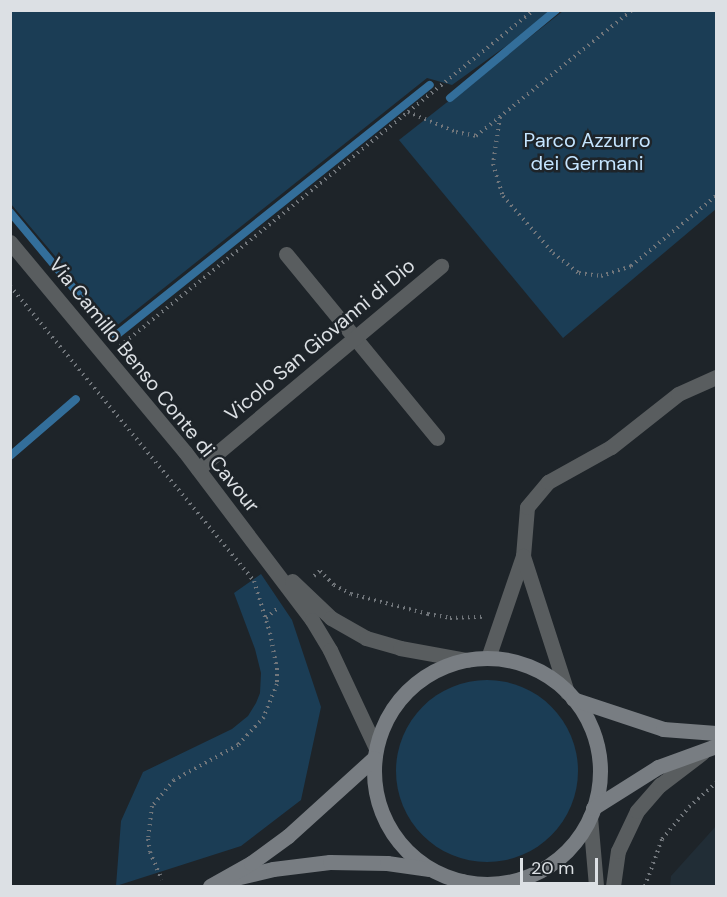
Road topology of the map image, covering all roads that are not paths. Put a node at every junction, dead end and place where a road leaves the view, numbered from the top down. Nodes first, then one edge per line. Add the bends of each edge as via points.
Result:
1 (10, 242) edge
2 (286, 254) dead end
3 (441, 267) dead end
4 (355, 339) junction
5 (717, 377) edge
6 (437, 438) dead end
7 (198, 469) junction
8 (523, 556) junction
9 (297, 592) junction
10 (488, 658) junction
11 (467, 660) junction
12 (570, 695) junction
13 (717, 733) edge
14 (710, 748) edge
15 (375, 753) junction
16 (591, 813) junction
17 (434, 871) junction
18 (216, 884) edge
19 (466, 884) edge
20 (596, 886) edge
21 (613, 886) edge

1 - 7 street, Via Camillo Benso Conte di Cavour
2 - 4 street
3 - 4 street, Vicolo San Giovanni di Dio
4 - 6 street
4 - 7 street, Vicolo San Giovanni di Dio
5 - 8 street via 678,394 611,447 548,482 527,507
7 - 9 street, Via Camillo Benso Conte di Cavour
8 - 10 street
8 - 12 street
9 - 11 street, Via Camillo Benso Conte di Cavour via 366,638
9 - 15 street, Via Camillo Benso Conte di Cavour via 330,650
10 - 11 main road
10 - 12 main road via 526,665
11 - 15 main road via 440,668 408,690 385,721
12 - 13 main road via 663,729
12 - 16 main road via 588,723 597,751 599,780
14 - 16 main road via 658,767
14 - 21 street via 660,785 638,811 618,851
15 - 17 main road via 375,787 387,824 411,854
15 - 18 main road via 299,827
16 - 19 main road via 568,849 537,872 500,883
16 - 20 street
17 - 18 main road via 387,863 330,862 273,869
17 - 19 main road

